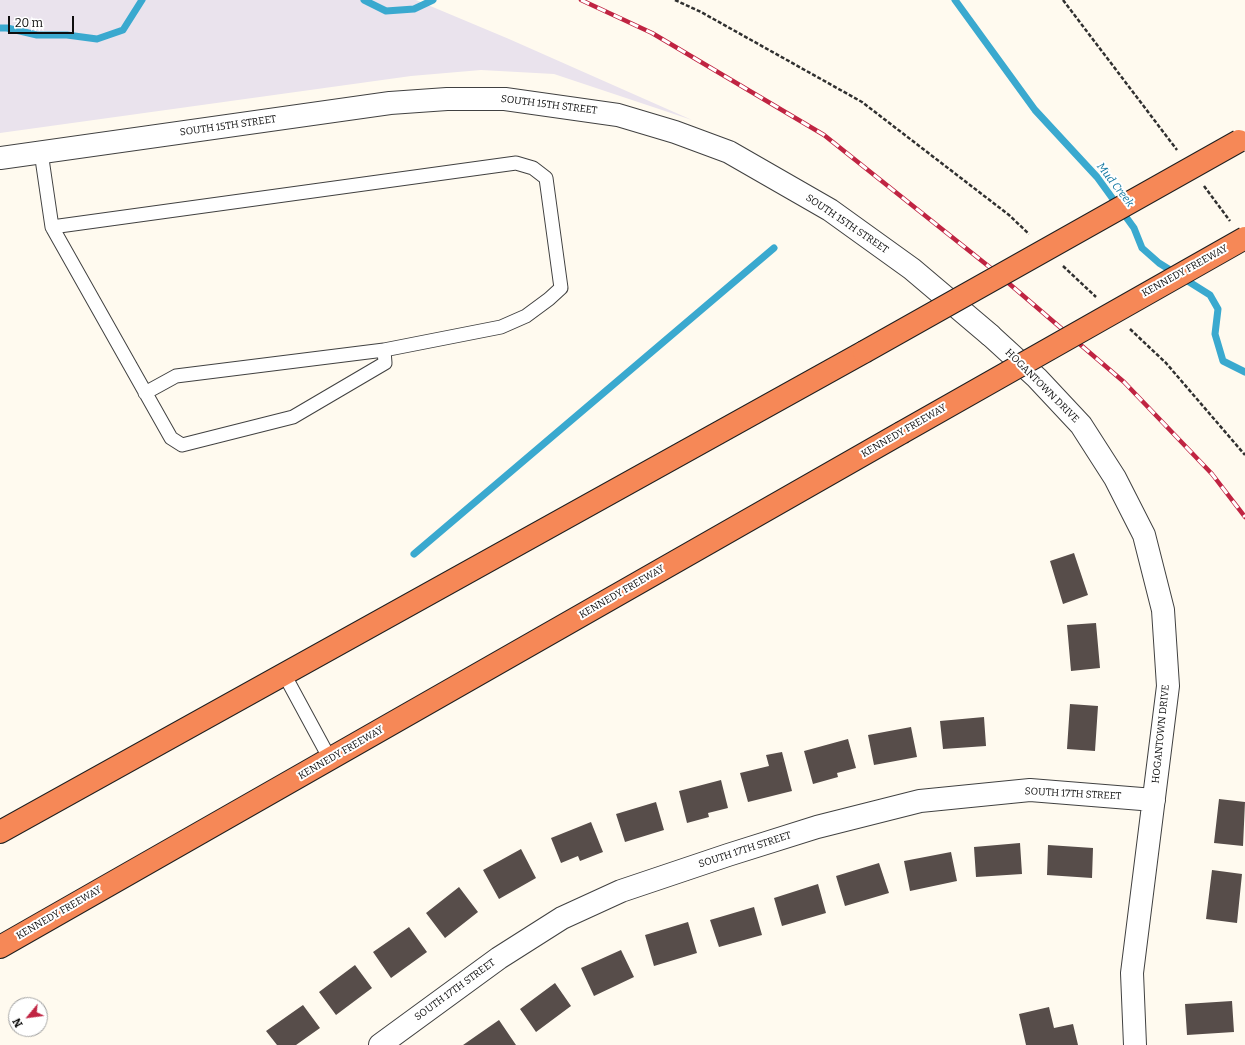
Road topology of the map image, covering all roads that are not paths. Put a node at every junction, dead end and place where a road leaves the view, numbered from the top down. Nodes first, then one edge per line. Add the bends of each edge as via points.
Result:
1 (1242, 140) edge
2 (41, 152) junction
3 (0, 158) edge
4 (52, 227) junction
5 (1245, 238) edge
6 (990, 335) joint
7 (384, 350) junction
8 (145, 393) junction
9 (284, 674) junction
10 (330, 759) junction
11 (1154, 800) junction
12 (0, 832) edge
13 (0, 947) edge
14 (380, 1045) edge
15 (1135, 1045) edge

1 - 9 highway, bridge
2 - 3 street, SOUTH 15TH STREET
2 - 4 lane
2 - 6 street, SOUTH 15TH STREET via 390,103 448,99 505,99 618,115 729,152 830,210 912,269
4 - 7 lane via 516,163 533,168 546,178 561,288 526,316 501,327
4 - 8 lane
5 - 10 highway, KENNEDY FREEWAY, bridge
6 - 11 street, HOGANTOWN DRIVE via 1037,378 1081,425 1115,478 1144,535 1163,610 1168,686
7 - 8 lane via 176,376
7 - 8 lane via 385,363 293,417 182,445 171,438
9 - 10 lane
9 - 12 highway
10 - 13 highway, KENNEDY FREEWAY
11 - 14 street, SOUTH 17TH STREET via 1030,790 920,801 817,827 728,855 621,891 562,918 499,958
11 - 15 street, HOGANTOWN DRIVE via 1132,973

